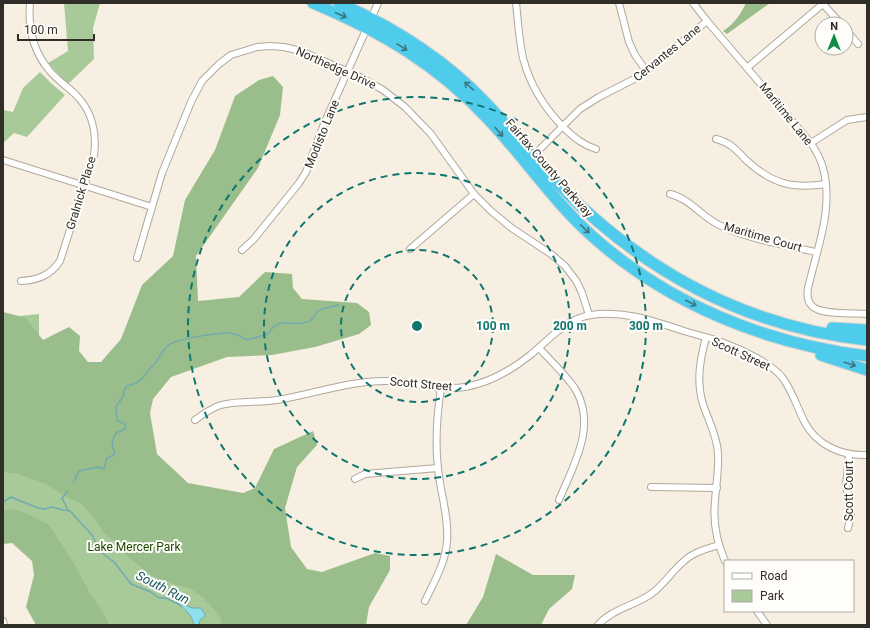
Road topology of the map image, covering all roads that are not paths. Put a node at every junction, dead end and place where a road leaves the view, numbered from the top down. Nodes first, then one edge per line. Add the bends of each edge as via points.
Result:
1 (30, 3) edge
2 (313, 3) edge
3 (339, 3) edge
4 (378, 3) edge
5 (516, 3) edge
6 (620, 3) edge
7 (693, 3) edge
8 (823, 3) edge
9 (834, 16) edge
10 (707, 21) junction
11 (370, 23) junction
12 (854, 39) edge
13 (858, 44) dead end
14 (748, 67) junction
15 (349, 72) junction
16 (647, 72) junction
17 (867, 117) edge
18 (563, 126) junction
19 (716, 139) dead end
20 (811, 143) junction
21 (596, 149) dead end
22 (533, 156) junction
23 (3, 160) edge
24 (826, 184) junction
25 (84, 186) junction
26 (474, 194) junction
27 (670, 194) dead end
28 (152, 207) junction
29 (410, 249) dead end
30 (242, 250) dead end
31 (816, 252) junction
32 (137, 258) dead end
33 (21, 281) dead end
34 (740, 309) junction
35 (867, 314) edge
36 (589, 315) junction
37 (867, 330) edge
38 (706, 338) junction
39 (867, 340) edge
40 (787, 341) junction
41 (539, 348) junction
42 (867, 356) edge
43 (867, 370) edge
44 (441, 388) junction
45 (195, 420) dead end
46 (849, 454) junction
47 (867, 455) edge
48 (438, 468) junction
49 (355, 479) dead end
50 (651, 487) dead end
51 (717, 488) junction
52 (559, 500) dead end
53 (848, 528) dead end
54 (719, 545) junction
55 (725, 560) edge
56 (426, 601) dead end
57 (758, 612) edge
58 (3, 621) edge
59 (4, 625) edge
60 (598, 625) edge
61 (768, 625) edge

1 - 25 street, Gralnick Place via 34,42 44,64 75,94 92,120 95,148
2 -> 11 highway, Fairfax County Parkway
3 - 11 highway, Fairfax County Parkway
4 - 11 street, Modisto Lane
5 - 18 street via 526,69 541,100
6 - 16 street via 629,42
7 - 10 street, Maritime Lane
8 - 9 street
8 - 14 street
10 - 14 street, Maritime Lane
10 - 16 street, Cervantes Lane
11 - 15 street, Modisto Lane
22 -> 11 highway, Fairfax County Parkway via 484,101 453,72 420,47
11 -> 40 highway, Fairfax County Parkway via 461,92 490,120 571,215 623,262 709,312
12 - 13 street
14 - 20 street, Maritime Lane
15 - 26 street, Northedge Drive via 383,90 417,118 432,134
15 - 28 street, Northedge Drive via 301,51 277,46 246,50 219,64 195,92 162,173
15 - 30 street, Modisto Lane via 324,124 303,179
16 - 18 street, Cervantes Lane via 586,105
17 - 20 street via 847,120
18 - 21 street via 583,144
18 - 22 street, Cervantes Lane
19 - 24 street via 730,144 761,172 785,184 803,187
20 - 24 street, Maritime Lane via 822,165
22 - 34 highway, Fairfax County Parkway via 579,205 628,247 681,281
23 - 25 street
24 - 31 street, Maritime Lane via 827,206
25 - 28 street
25 - 33 street, Gralnick Place via 58,264 40,278
26 - 29 street
26 - 36 street, Northedge Drive via 506,224 565,266 582,293
27 - 31 street, Maritime Court via 683,198 706,217 729,230
28 - 32 street, Northedge Drive
31 - 35 street, Maritime Lane via 808,288 811,305 827,312
34 - 37 highway via 812,326
34 - 39 highway, Fairfax County Parkway via 801,329
36 - 38 street, Scott Street via 632,315
36 - 41 street, Scott Street via 559,330
38 - 46 street, Scott Street via 728,345 774,369 786,383 813,434 830,447
38 - 51 street via 700,361 699,384 717,445
40 - 42 highway, Fairfax County Parkway
40 -> 43 highway
41 - 44 street, Scott Street via 513,368 493,378 466,386
41 - 52 street via 573,386 581,401 584,416 582,441
44 - 45 street, Scott Street via 390,381 355,383 279,400 223,405
44 - 48 street via 437,430
46 - 47 street, Scott Street
46 - 53 street, Scott Court via 846,485 851,514
48 - 49 street via 365,474
48 - 56 street via 447,521 447,541 442,564
50 - 51 street
51 - 54 street via 715,517
54 - 55 street
54 - 60 street via 687,558 657,590 638,602 610,614
57 - 61 street
58 - 59 street

